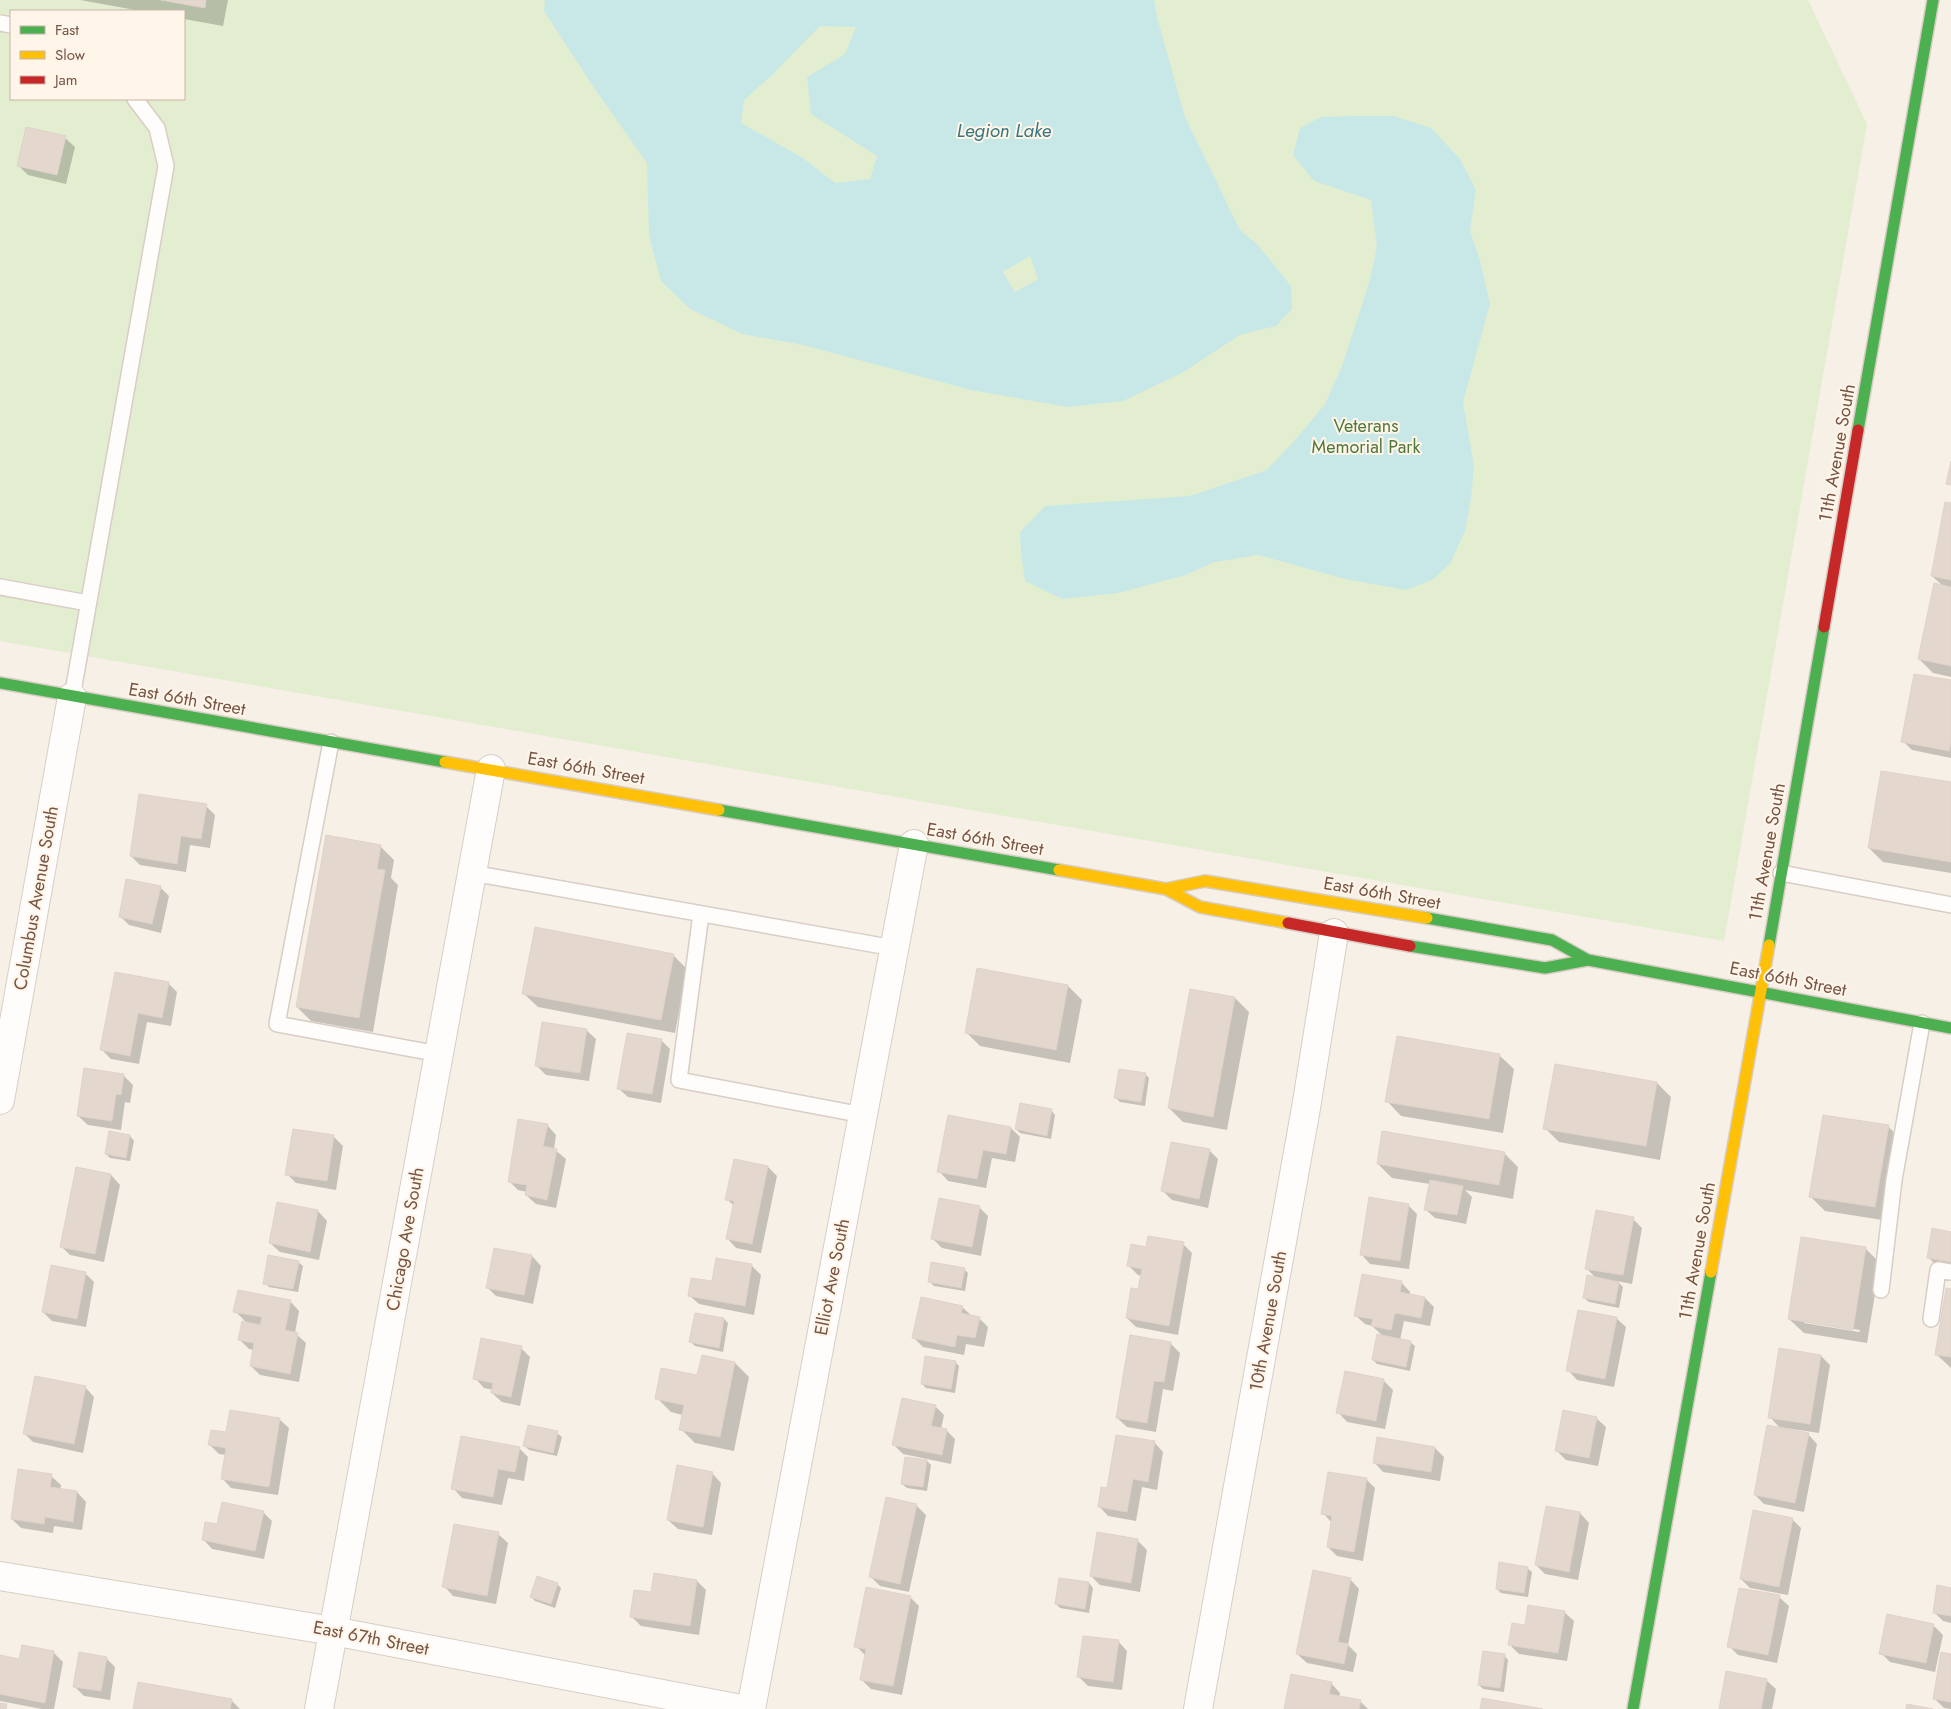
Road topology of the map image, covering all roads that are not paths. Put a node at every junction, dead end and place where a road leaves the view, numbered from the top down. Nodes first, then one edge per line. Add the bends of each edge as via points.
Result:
1 (1933, 0) edge
2 (136, 100) edge
3 (0, 587) edge
4 (88, 603) junction
5 (0, 683) edge
6 (72, 697) junction
7 (331, 742) junction
8 (491, 770) junction
9 (914, 844) junction
10 (472, 873) junction
11 (1781, 873) junction
12 (1166, 889) junction
13 (1951, 905) edge
14 (701, 914) junction
15 (1334, 933) junction
16 (894, 948) junction
17 (1588, 960) junction
18 (1760, 991) junction
19 (1922, 1023) junction
20 (1951, 1028) edge
21 (439, 1054) junction
22 (0, 1100) edge
23 (863, 1115) junction
24 (1951, 1272) edge
25 (1881, 1290) dead end
26 (1931, 1319) dead end
27 (0, 1576) edge
28 (334, 1631) junction
29 (318, 1709) edge
30 (741, 1709) edge
31 (751, 1709) edge
32 (1198, 1709) edge
33 (1633, 1709) edge

1 - 11 main road, 11th Avenue South
2 - 4 lane via 157,128 166,166
3 - 4 lane
4 - 6 lane
5 - 6 main road, East 66th Street
6 - 7 main road, East 66th Street
6 - 22 street, Columbus Avenue South
7 - 8 main road, East 66th Street
7 - 21 lane via 277,1024
8 - 9 main road, East 66th Street
8 - 10 street, Chicago Ave South
9 - 12 main road, East 66th Street
9 - 16 street, Elliot Ave South
10 - 14 lane
10 - 21 street, Chicago Ave South
11 - 13 lane
11 - 18 main road, 11th Avenue South
12 - 15 main road, East 66th Street via 1200,907
12 - 17 main road, East 66th Street via 1205,881 1399,913 1552,940
14 - 16 lane
14 - 23 lane via 679,1080
15 - 17 main road, East 66th Street via 1545,968
15 - 32 street, 10th Avenue South via 1306,1108
16 - 23 street, Elliot Ave South
17 - 18 main road, East 66th Street
18 - 19 main road, East 66th Street
18 - 33 main road, 11th Avenue South
19 - 20 main road, East 66th Street
19 - 25 lane via 1894,1180
21 - 28 street, Chicago Ave South
23 - 31 street, Elliot Ave South
24 - 26 lane via 1938,1270
27 - 28 street, East 67th Street
28 - 29 street, Chicago Ave South
28 - 30 street, East 67th Street

